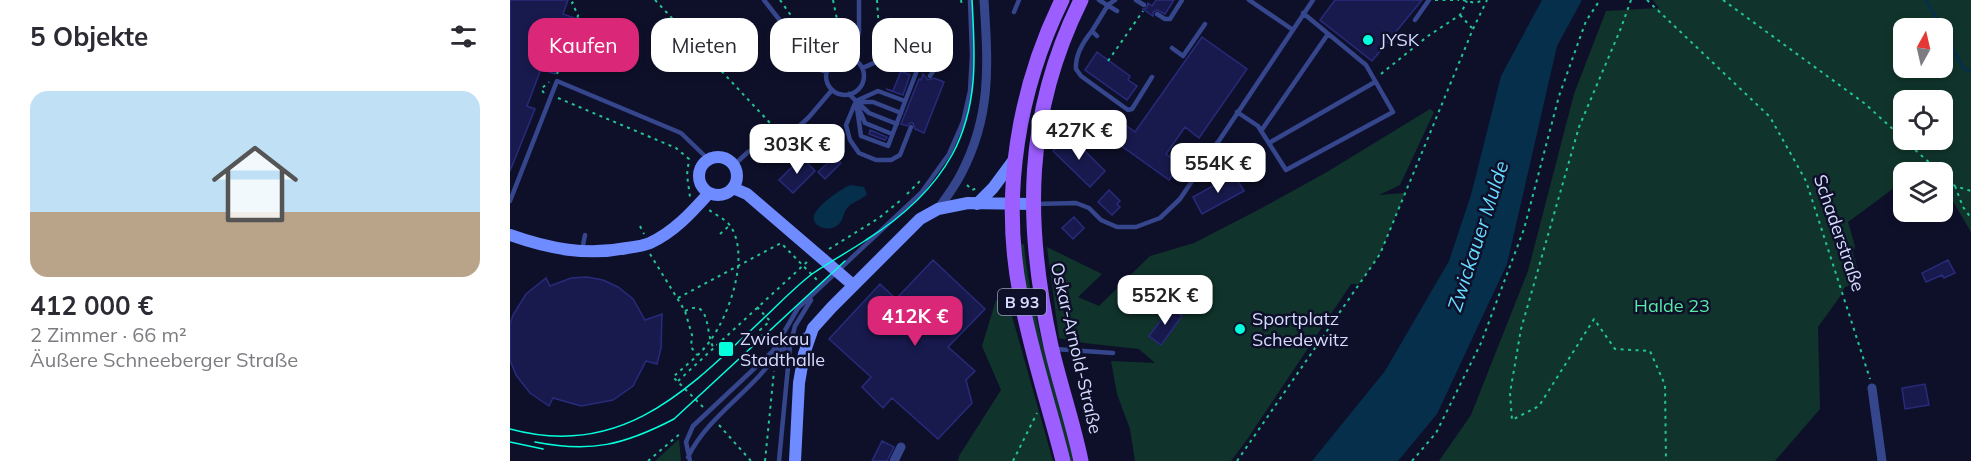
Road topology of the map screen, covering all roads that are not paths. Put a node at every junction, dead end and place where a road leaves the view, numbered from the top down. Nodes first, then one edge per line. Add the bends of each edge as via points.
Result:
1 (764, 0) edge
2 (859, 0) edge
3 (970, 0) edge
4 (984, 0) edge
5 (1019, 0) edge
6 (1081, 0) edge
7 (1099, 0) edge
8 (1115, 0) edge
9 (1136, 0) edge
10 (1182, 0) edge
11 (1249, 0) edge
12 (1313, 0) edge
13 (1429, 0) edge
14 (1058, 3) edge
15 (1108, 5) junction
16 (1144, 8) road end
17 (1117, 11) dead end
18 (1014, 12) dead end
19 (1303, 13) junction
20 (1157, 14) dead end
21 (778, 18) edge
22 (859, 18) edge
23 (1415, 20) dead end
24 (1205, 24) dead end
25 (1293, 30) junction
26 (1092, 31) junction
27 (1328, 34) junction
28 (1098, 36) dead end
29 (1172, 48) dead end
30 (872, 65) edge
31 (862, 68) joint
32 (827, 72) edge
33 (917, 72) edge
34 (933, 72) edge
35 (930, 76) dead end
36 (1152, 77) dead end
37 (1375, 81) junction
38 (832, 90) junction
39 (849, 94) junction
40 (856, 101) junction
41 (905, 101) junction
42 (1237, 112) junction
43 (900, 113) junction
44 (897, 124) junction
45 (911, 128) dead end
46 (1261, 131) junction
47 (892, 134) junction
48 (1217, 143) junction
49 (1269, 143) junction
50 (1016, 157) junction
51 (708, 159) junction
52 (734, 165) junction
53 (1250, 178) dead end
54 (733, 188) junction
55 (709, 193) junction
56 (510, 201) edge
57 (1013, 203) junction
58 (977, 204) junction
59 (1032, 204) junction
60 (938, 209) junction
61 (510, 235) edge
62 (585, 235) dead end
63 (581, 252) junction
64 (837, 271) junction
65 (853, 285) junction
66 (815, 292) junction
67 (813, 328) junction
68 (790, 346) junction
69 (1052, 349) junction
70 (779, 350) junction
71 (773, 351) junction
72 (1113, 353) dead end
73 (1872, 388) road end
74 (901, 447) dead end
75 (689, 459) edge
76 (779, 461) edge
77 (795, 461) edge
78 (894, 461) edge
79 (1064, 461) edge
80 (1081, 461) edge
81 (1882, 461) edge

1 - 21 lane
2 - 22 lane
3 - 64 lane via 970,91 955,142 921,193
4 - 60 street via 988,67 985,108 961,175
5 - 18 lane
6 - 59 main road, Oskar-Arnold-Straße / B 93 via 1042,108
7 - 15 lane
8 - 15 lane
9 - 16 lane
10 - 20 lane via 1170,19
11 - 25 lane
12 - 19 lane
13 - 23 lane
14 - 50 main road, B 93 via 1027,93
15 - 17 lane
15 - 26 lane
19 - 25 lane
19 - 27 lane
24 - 29 lane via 1183,56
25 - 42 lane
26 - 28 lane
26 - 36 lane via 1077,59 1076,69 1081,76 1128,110
27 - 37 lane via 1366,65
27 - 46 lane
30 - 31 lane
31 - 39 lane via 861,85
32 - 38 lane
33 - 41 lane
34 - 35 lane
37 - 49 lane
37 - 49 lane via 1393,112 1286,170
38 - 39 lane
38 - 52 lane via 794,130 774,144 748,152
39 - 40 lane
40 - 41 lane via 878,91
40 - 43 lane via 873,102
40 - 44 lane via 869,113
40 - 45 lane via 846,126 859,153 876,160 891,160 900,155
40 - 47 lane via 865,123
40 - 47 lane via 861,136 888,146
41 - 43 lane
42 - 46 lane
42 - 48 lane
43 - 44 lane
44 - 47 lane
46 - 49 lane
48 - 53 lane via 1240,162
48 - 59 lane via 1180,200 1160,218 1136,227 1117,227 1076,203
50 - 57 main road, B 93
50 - 58 street
51 - 52 street via 722,157
51 - 55 street via 702,165 699,180
51 - 56 lane via 681,133 557,81
52 - 54 street via 737,180
54 - 55 street via 718,195
54 - 64 street via 747,194
55 - 63 street via 679,225 648,244 616,251
57 - 58 street
57 - 59 street
57 - 79 main road, B 93 via 1019,291
58 - 60 street
59 - 69 main road, Oskar-Arnold-Straße / B 93 via 1035,256
60 - 65 street via 920,219
61 - 63 street
62 - 63 lane
64 - 65 street
64 - 66 lane
65 - 67 street
66 - 68 lane via 800,316
66 - 71 lane via 798,308
67 - 68 lane
67 - 77 street via 799,382
68 - 70 lane
68 - 76 lane
69 - 72 lane
69 - 80 main road, Oskar-Arnold-Straße / B 93
70 - 71 lane
70 - 75 lane via 696,442
71 - 75 lane via 693,426 686,442
73 - 81 street
74 - 78 street

